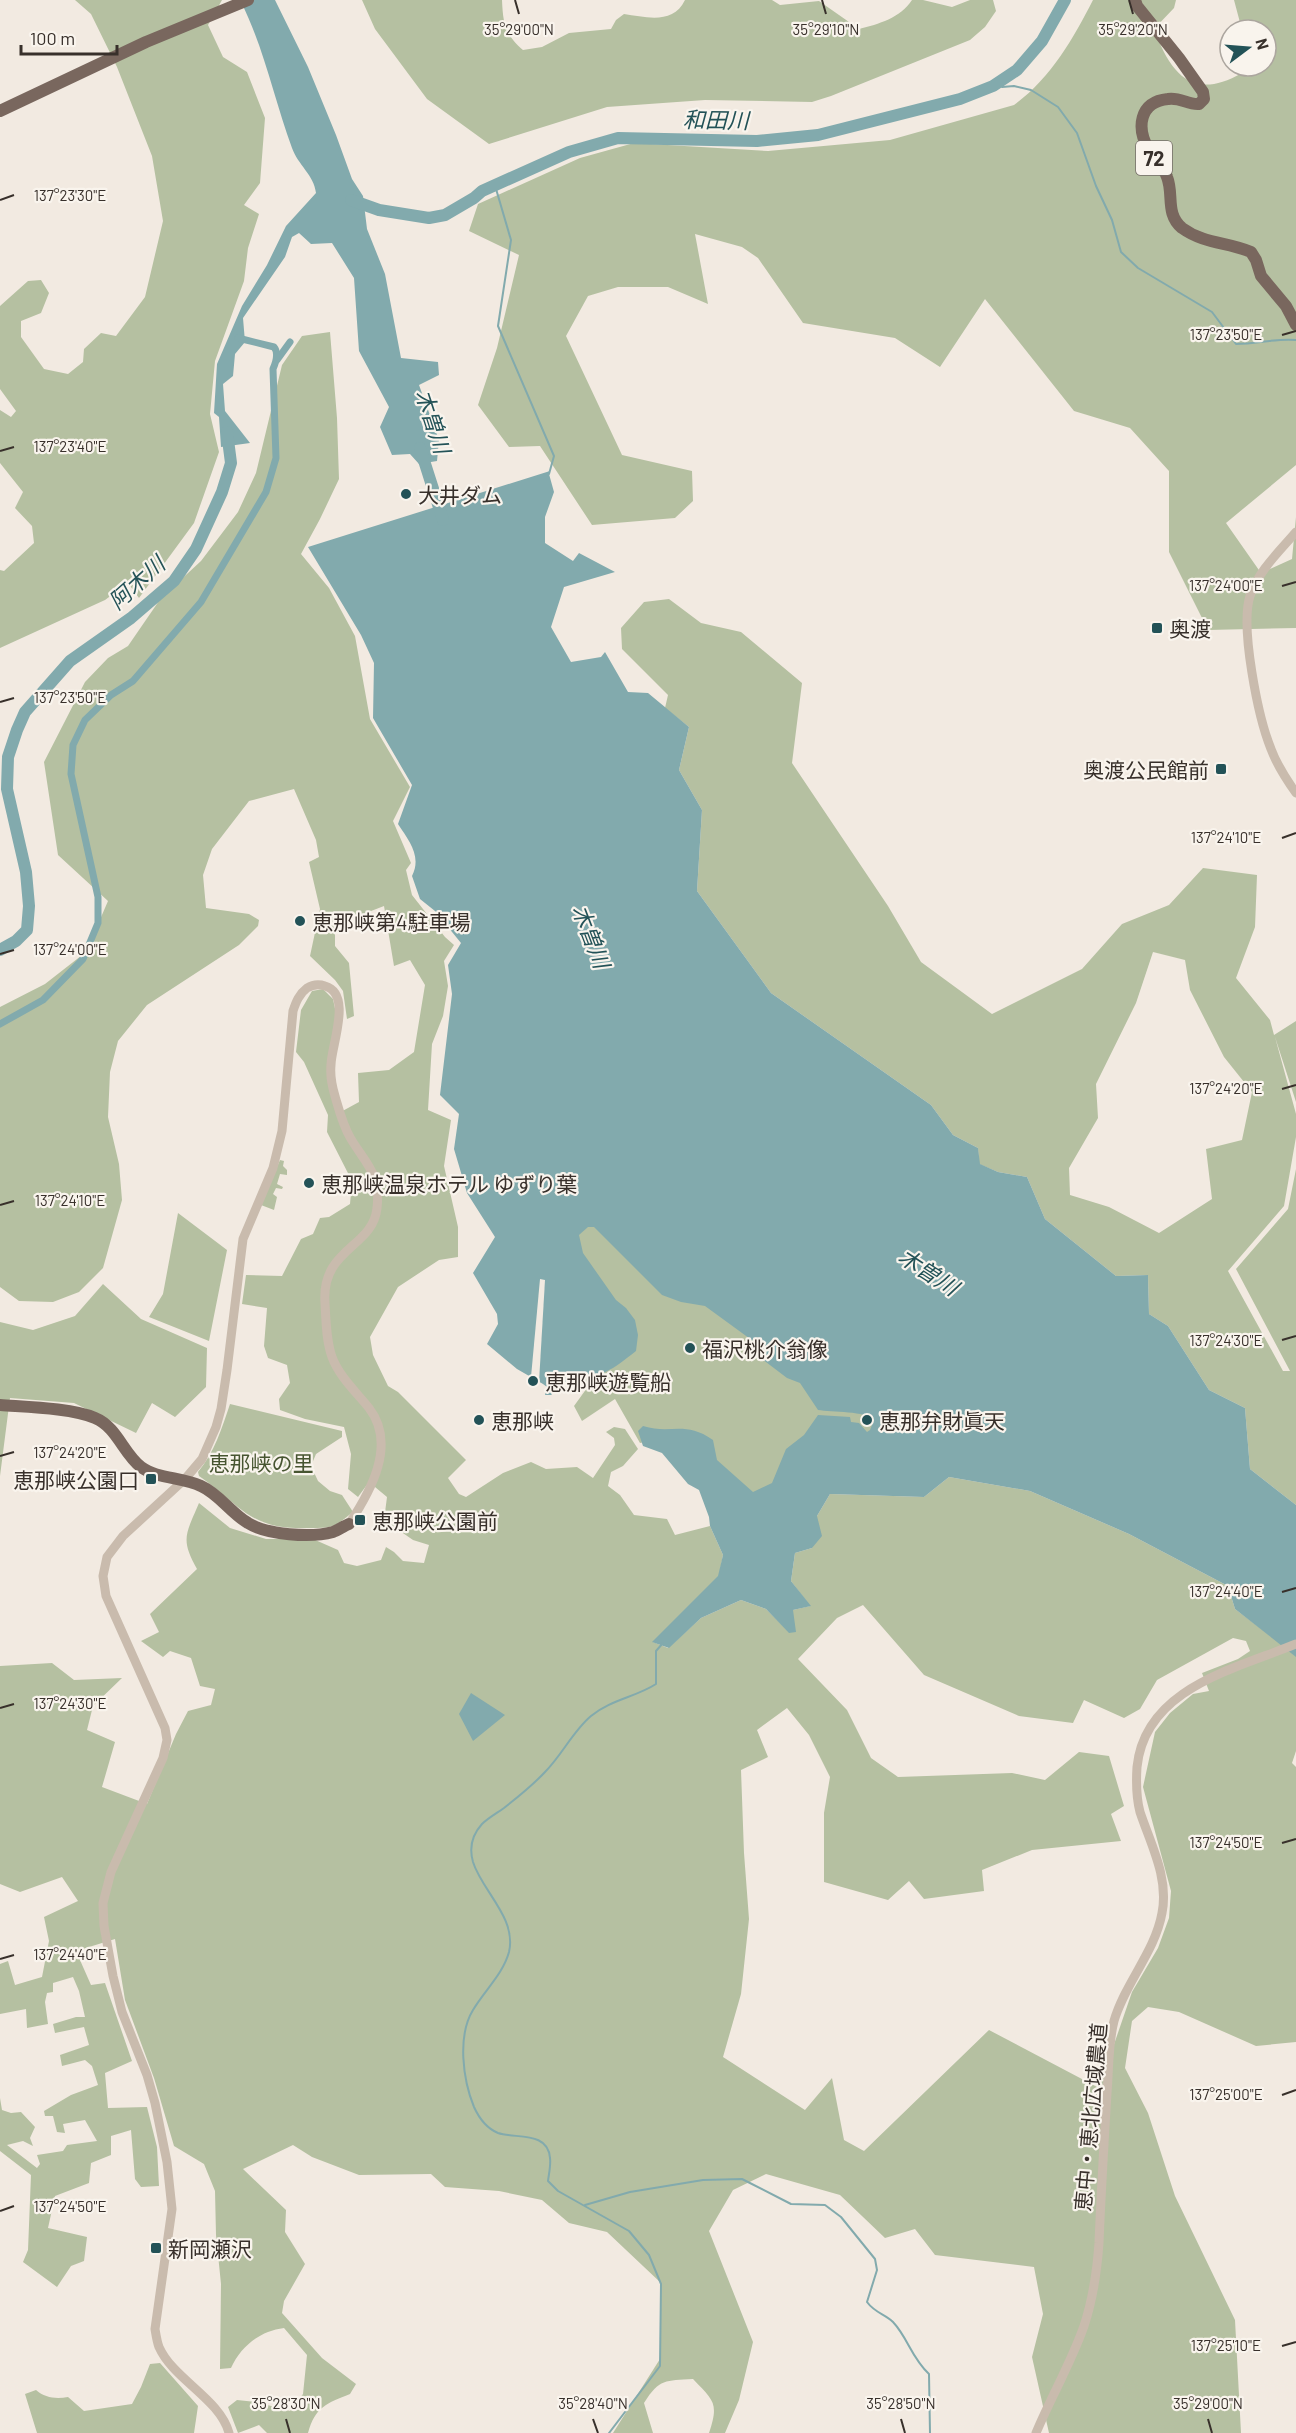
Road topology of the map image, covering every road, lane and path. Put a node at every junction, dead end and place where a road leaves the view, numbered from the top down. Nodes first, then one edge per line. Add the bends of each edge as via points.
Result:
1 (248, 0) edge
2 (1135, 0) edge
3 (0, 111) edge
4 (1296, 325) edge
5 (1296, 532) edge
6 (1296, 793) edge
7 (0, 1405) edge
8 (185, 1479) junction
9 (349, 1524) joint
10 (1296, 1644) edge
11 (229, 2433) edge
12 (1036, 2433) edge

1 - 3 main road via 146,42
2 - 4 main road, 72 via 1203,92 1204,99 1199,104 1164,99 1154,102 1143,113 1145,140 1167,175 1174,219 1195,235 1251,252 1261,276
5 - 6 street via 1260,575 1246,615 1264,729 1278,765
7 - 8 main road via 83,1413 97,1418 142,1468
8 - 9 main road via 205,1488 248,1523 266,1531 332,1532
8 - 9 street via 206,1453 221,1409 241,1247 273,1168 282,1131 295,1004 309,987 325,986 336,996 340,1010 330,1066 335,1097 350,1138 372,1168 377,1200 373,1223 336,1261 325,1283 332,1357 375,1416 382,1438 379,1463
8 - 11 street via 123,1536 107,1557 103,1576 106,1596 161,1715 167,1740 163,1758 111,1872 103,1903 104,1926 122,2012 155,2103 167,2162 172,2209 156,2313 159,2347 219,2414
10 - 12 street, 恵中・恵北広域農道 via 1197,1684 1180,1695 1155,1720 1141,1747 1136,1791 1160,1871 1162,1913 1112,2031 1098,2252 1089,2311

